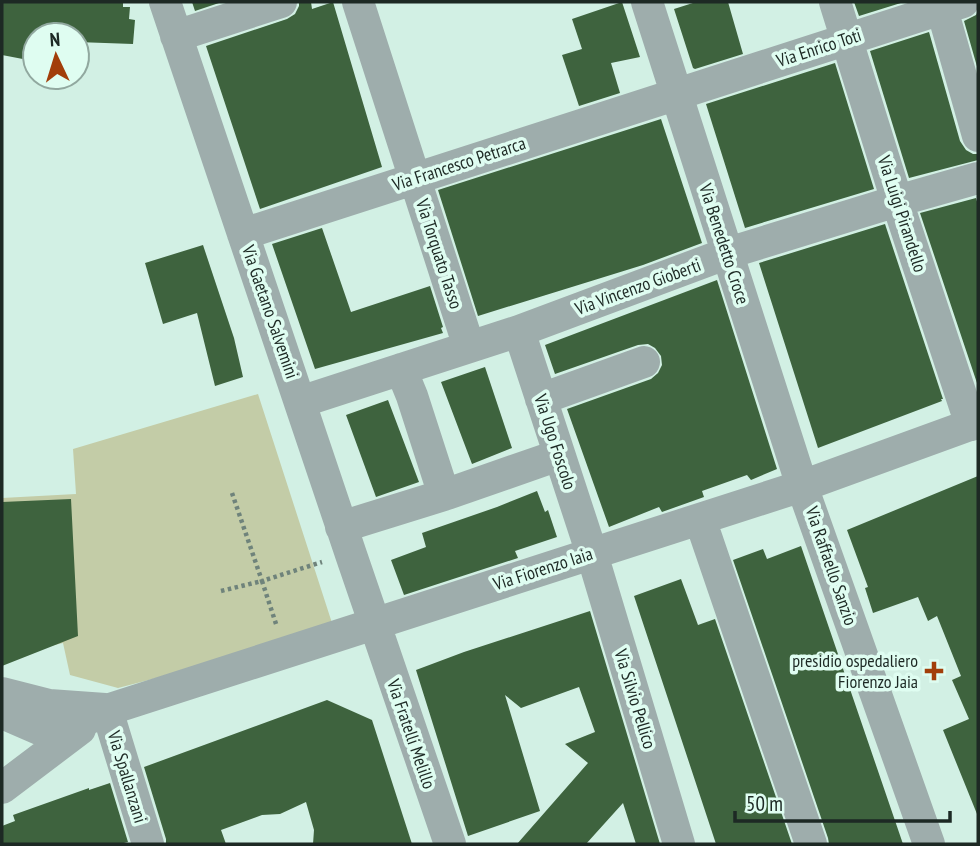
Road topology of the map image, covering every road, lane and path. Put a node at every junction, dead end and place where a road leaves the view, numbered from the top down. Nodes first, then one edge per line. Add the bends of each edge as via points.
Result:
1 (165, 2) edge
2 (281, 2) edge
3 (358, 2) edge
4 (647, 2) edge
5 (835, 2) edge
6 (948, 4) edge
7 (176, 36) junction
8 (847, 39) junction
9 (676, 94) junction
10 (978, 136) edge
11 (415, 178) junction
12 (978, 178) edge
13 (897, 201) junction
14 (243, 234) junction
15 (728, 253) junction
16 (519, 331) junction
17 (469, 347) junction
18 (644, 362) dead end
19 (401, 369) junction
20 (541, 399) junction
21 (300, 401) junction
22 (974, 423) edge
23 (559, 455) junction
24 (802, 486) junction
25 (232, 493) dead end
26 (444, 495) junction
27 (700, 519) junction
28 (346, 540) junction
29 (592, 554) junction
30 (262, 581) junction
31 (221, 592) dead end
32 (373, 624) junction
33 (278, 628) dead end
34 (2, 693) edge
35 (107, 709) junction
36 (2, 713) edge
37 (2, 788) edge
38 (148, 844) edge
39 (450, 844) edge
40 (679, 844) edge
41 (811, 844) edge
42 (929, 844) edge

1 - 7 street, Via Gaetano Salvemini
2 - 7 street
3 - 11 street, Via Torquato Tasso
4 - 9 street, Via Benedetto Croce
5 - 8 street, Via Luigi Pirandello
6 - 8 street, Via Enrico Toti
6 - 10 street
7 - 14 street, Via Gaetano Salvemini
8 - 9 street, Via Enrico Toti
8 - 13 street, Via Luigi Pirandello
9 - 11 street, Via Francesco Petrarca
9 - 15 street, Via Benedetto Croce
11 - 14 street, Via Francesco Petrarca
11 - 17 street, Via Torquato Tasso
12 - 13 street, Via Vincenzo Gioberti
13 - 15 street, Via Vincenzo Gioberti
13 - 22 street, Via Luigi Pirandello
14 - 21 street, Via Gaetano Salvemini
15 - 16 street, Via Vincenzo Gioberti
15 - 24 street, Via Benedetto Croce
16 - 17 street, Via Vincenzo Gioberti
16 - 20 street, Via Ugo Foscolo
17 - 19 street, Via Vincenzo Gioberti
18 - 20 street
19 - 21 street, Via Vincenzo Gioberti
19 - 26 street
20 - 23 street, Via Ugo Foscolo
21 - 28 street, Via Gaetano Salvemini
22 - 24 street, Via Fiorenzo Iaia
23 - 26 street
23 - 29 street, Via Ugo Foscolo
24 - 27 street, Via Fiorenzo Iaia
24 - 42 street, Via Raffaello Sanzio
25 - 30 path
26 - 28 street
27 - 29 street, Via Fiorenzo Iaia
27 - 41 street
28 - 30 path
28 - 32 street, Via Gaetano Salvemini
29 - 32 street, Via Fiorenzo Iaia
29 - 40 street, Via Silvio Pellico
30 - 31 path
30 - 33 path
32 - 35 street, Via Fiorenzo Iaia
32 - 39 street, Via Fratelli Melillo
34 - 35 street via 50,705
35 - 36 street via 53,735
35 - 37 street
35 - 38 street, Via Spallanzani

